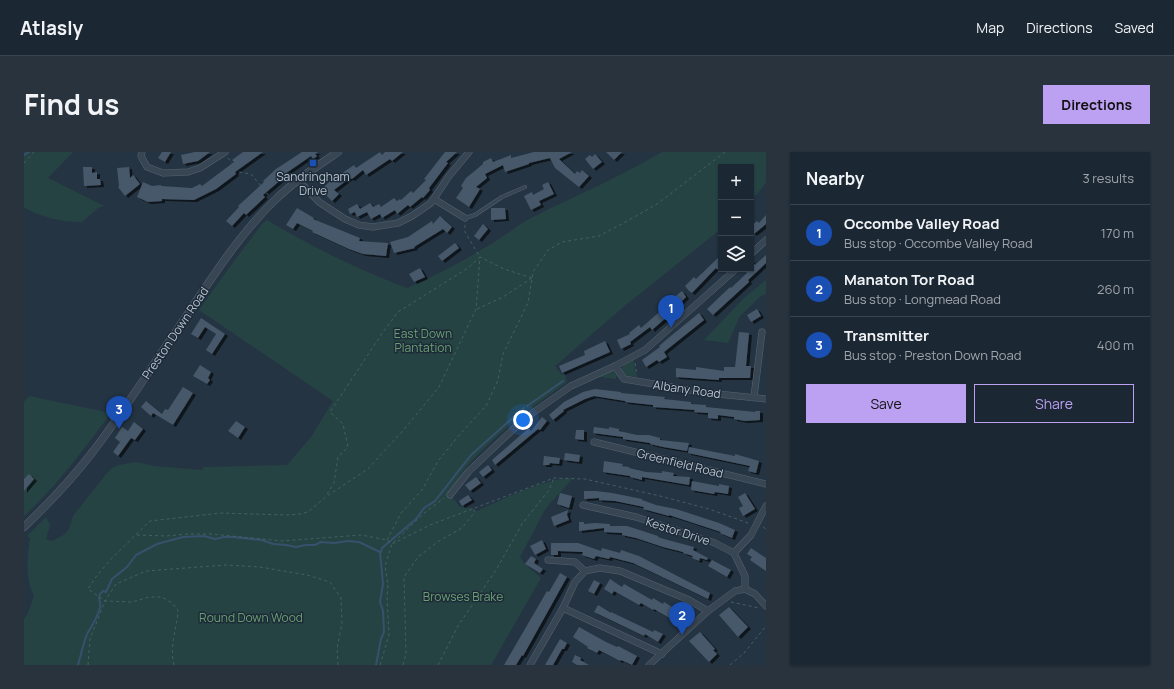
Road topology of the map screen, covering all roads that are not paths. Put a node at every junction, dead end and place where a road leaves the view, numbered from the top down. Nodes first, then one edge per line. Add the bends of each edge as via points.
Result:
1 (142, 152) edge
2 (338, 152) edge
3 (469, 152) edge
4 (224, 153) edge
5 (298, 180) junction
6 (525, 187) dead end
7 (434, 199) junction
8 (465, 218) joint
9 (766, 240) edge
10 (754, 251) edge
11 (733, 272) edge
12 (762, 332) dead end
13 (615, 366) junction
14 (754, 398) junction
15 (766, 399) edge
16 (594, 442) dead end
17 (766, 484) edge
18 (450, 495) road end
19 (583, 505) dead end
20 (766, 506) edge
21 (24, 527) edge
22 (734, 554) junction
23 (548, 560) dead end
24 (585, 571) junction
25 (745, 590) junction
26 (563, 608) junction
27 (764, 608) edge
28 (708, 611) junction
29 (662, 654) junction
30 (530, 665) edge
31 (649, 665) edge

1 - 4 street via 141,156 148,167 163,173 188,172 200,168
2 - 5 street, Preston Down Road
3 - 7 street
5 - 7 street via 319,202 345,219 373,227 398,223 425,208
5 - 21 street, Preston Down Road via 274,201 225,259 92,453
6 - 8 lane
7 - 8 street
9 - 10 street
11 - 13 street via 645,350
12 - 14 street
13 - 14 street, Albany Road via 624,379
13 - 18 street via 571,386 524,418 469,471
14 - 15 street, Albany Road
16 - 17 street, Greenfield Road
19 - 22 street, Kestor Drive via 636,517 715,543
20 - 22 street via 751,535
22 - 25 street via 745,576
23 - 24 street via 575,562
24 - 26 street via 575,582
24 - 28 street via 600,568 620,571 689,600
25 - 27 street via 755,594
25 - 28 street via 735,591
26 - 29 street
26 - 30 street
28 - 29 street
29 - 31 street

